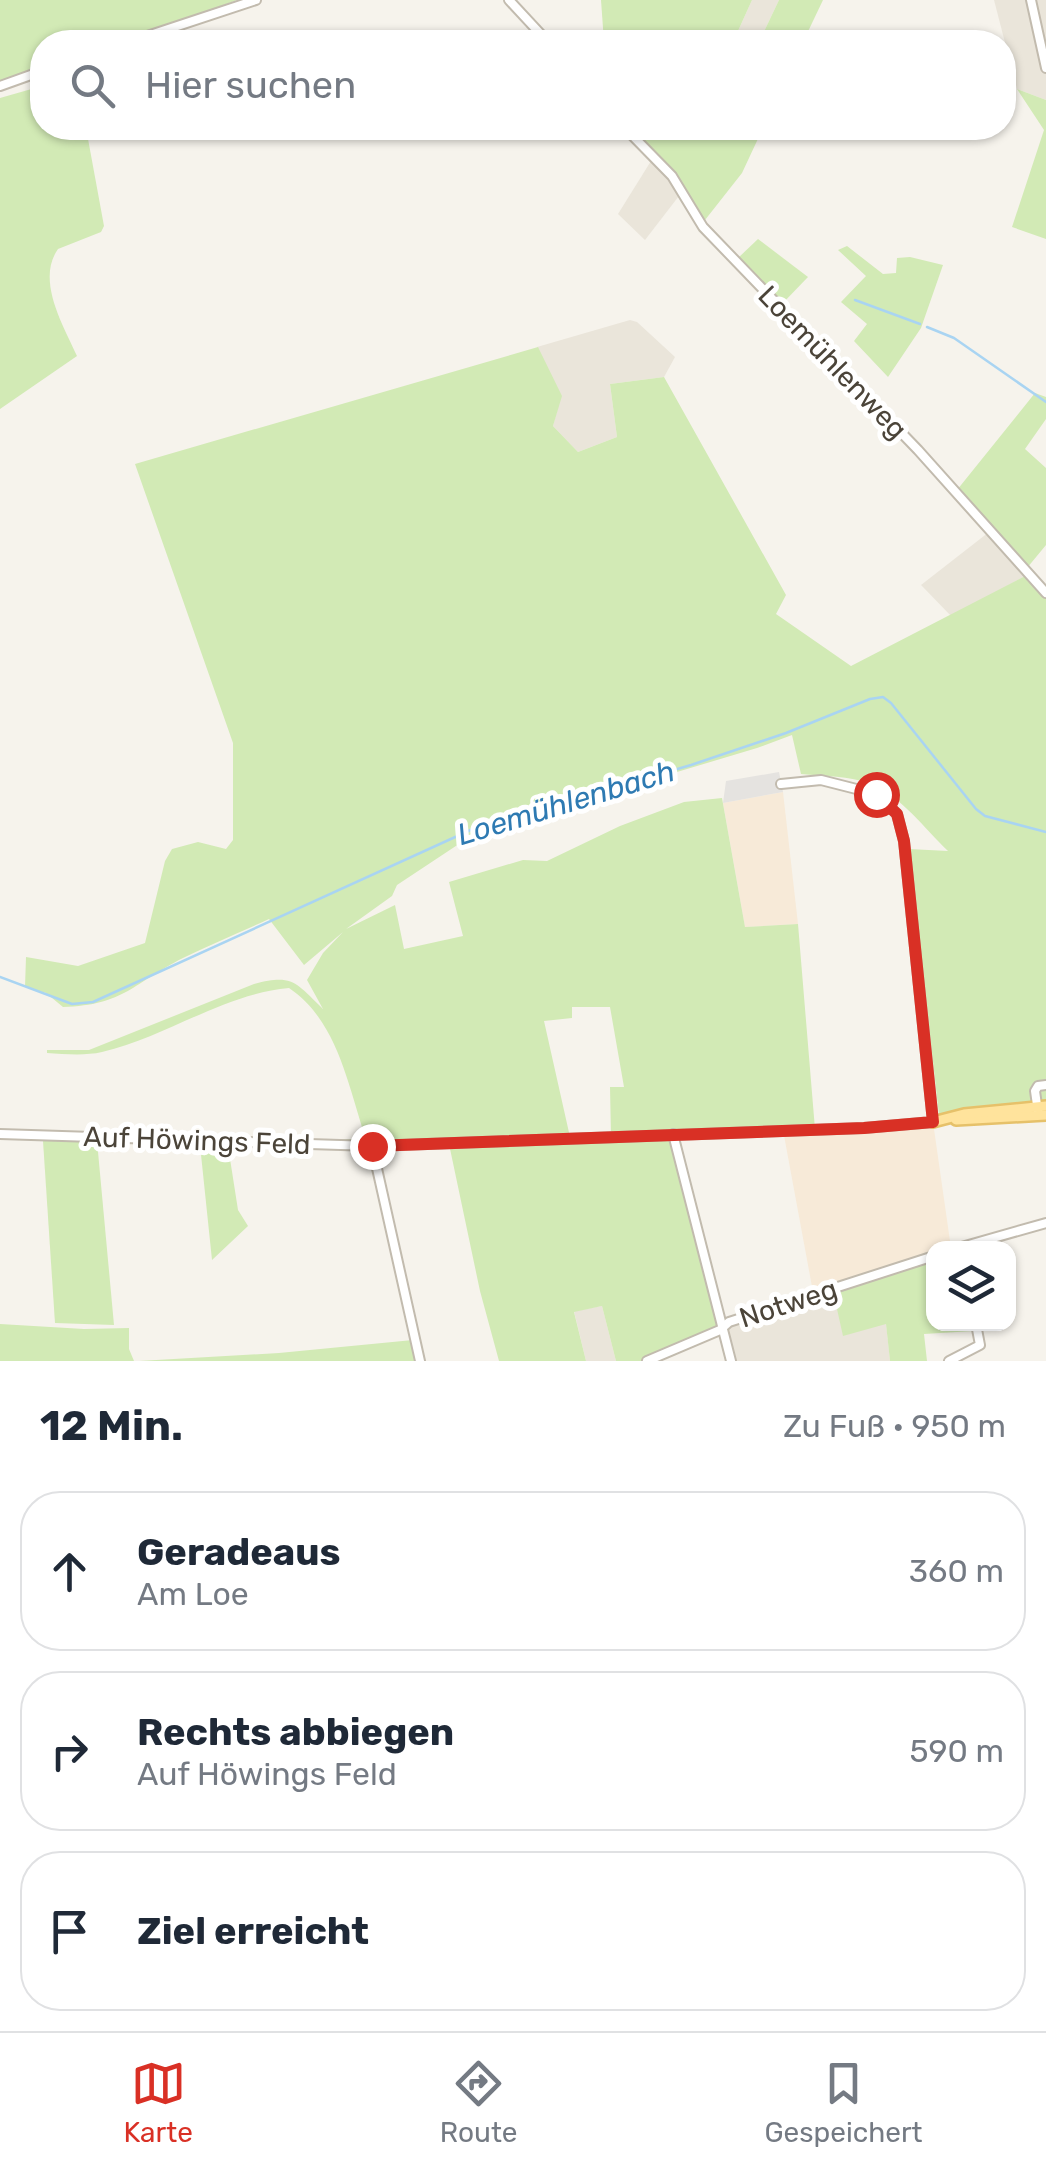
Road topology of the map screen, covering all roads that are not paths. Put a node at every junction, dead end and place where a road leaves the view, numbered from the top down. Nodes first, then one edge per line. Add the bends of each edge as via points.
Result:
1 (256, 0) edge
2 (509, 0) edge
3 (1030, 0) edge
4 (165, 30) edge
5 (537, 30) edge
6 (1046, 68) edge
7 (30, 75) edge
8 (0, 86) edge
9 (637, 140) edge
10 (1046, 592) edge
11 (780, 784) dead end
12 (1046, 1085) edge
13 (1042, 1111) edge
14 (933, 1122) junction
15 (0, 1134) edge
16 (673, 1134) junction
17 (372, 1146) junction
18 (1046, 1224) edge
19 (985, 1241) edge
20 (926, 1259) edge
21 (722, 1326) junction
22 (977, 1331) edge
23 (420, 1361) edge
24 (648, 1361) edge
25 (731, 1361) edge
26 (950, 1361) edge

1 - 4 street
2 - 5 street
3 - 6 street
7 - 8 street
9 - 10 street, Loemühlenweg via 672,176 704,227
11 - 14 street via 821,780 876,794 897,814
12 - 13 street via 1036,1088
13 - 14 main road, Auf Höwings Feld
14 - 16 street, Auf Höwings Feld
15 - 17 street, Auf Höwings Feld
16 - 17 street, Auf Höwings Feld
16 - 21 street
17 - 23 street
18 - 19 street
20 - 21 street, Notweg
21 - 24 street, Notweg
21 - 25 street
22 - 26 street via 980,1345

